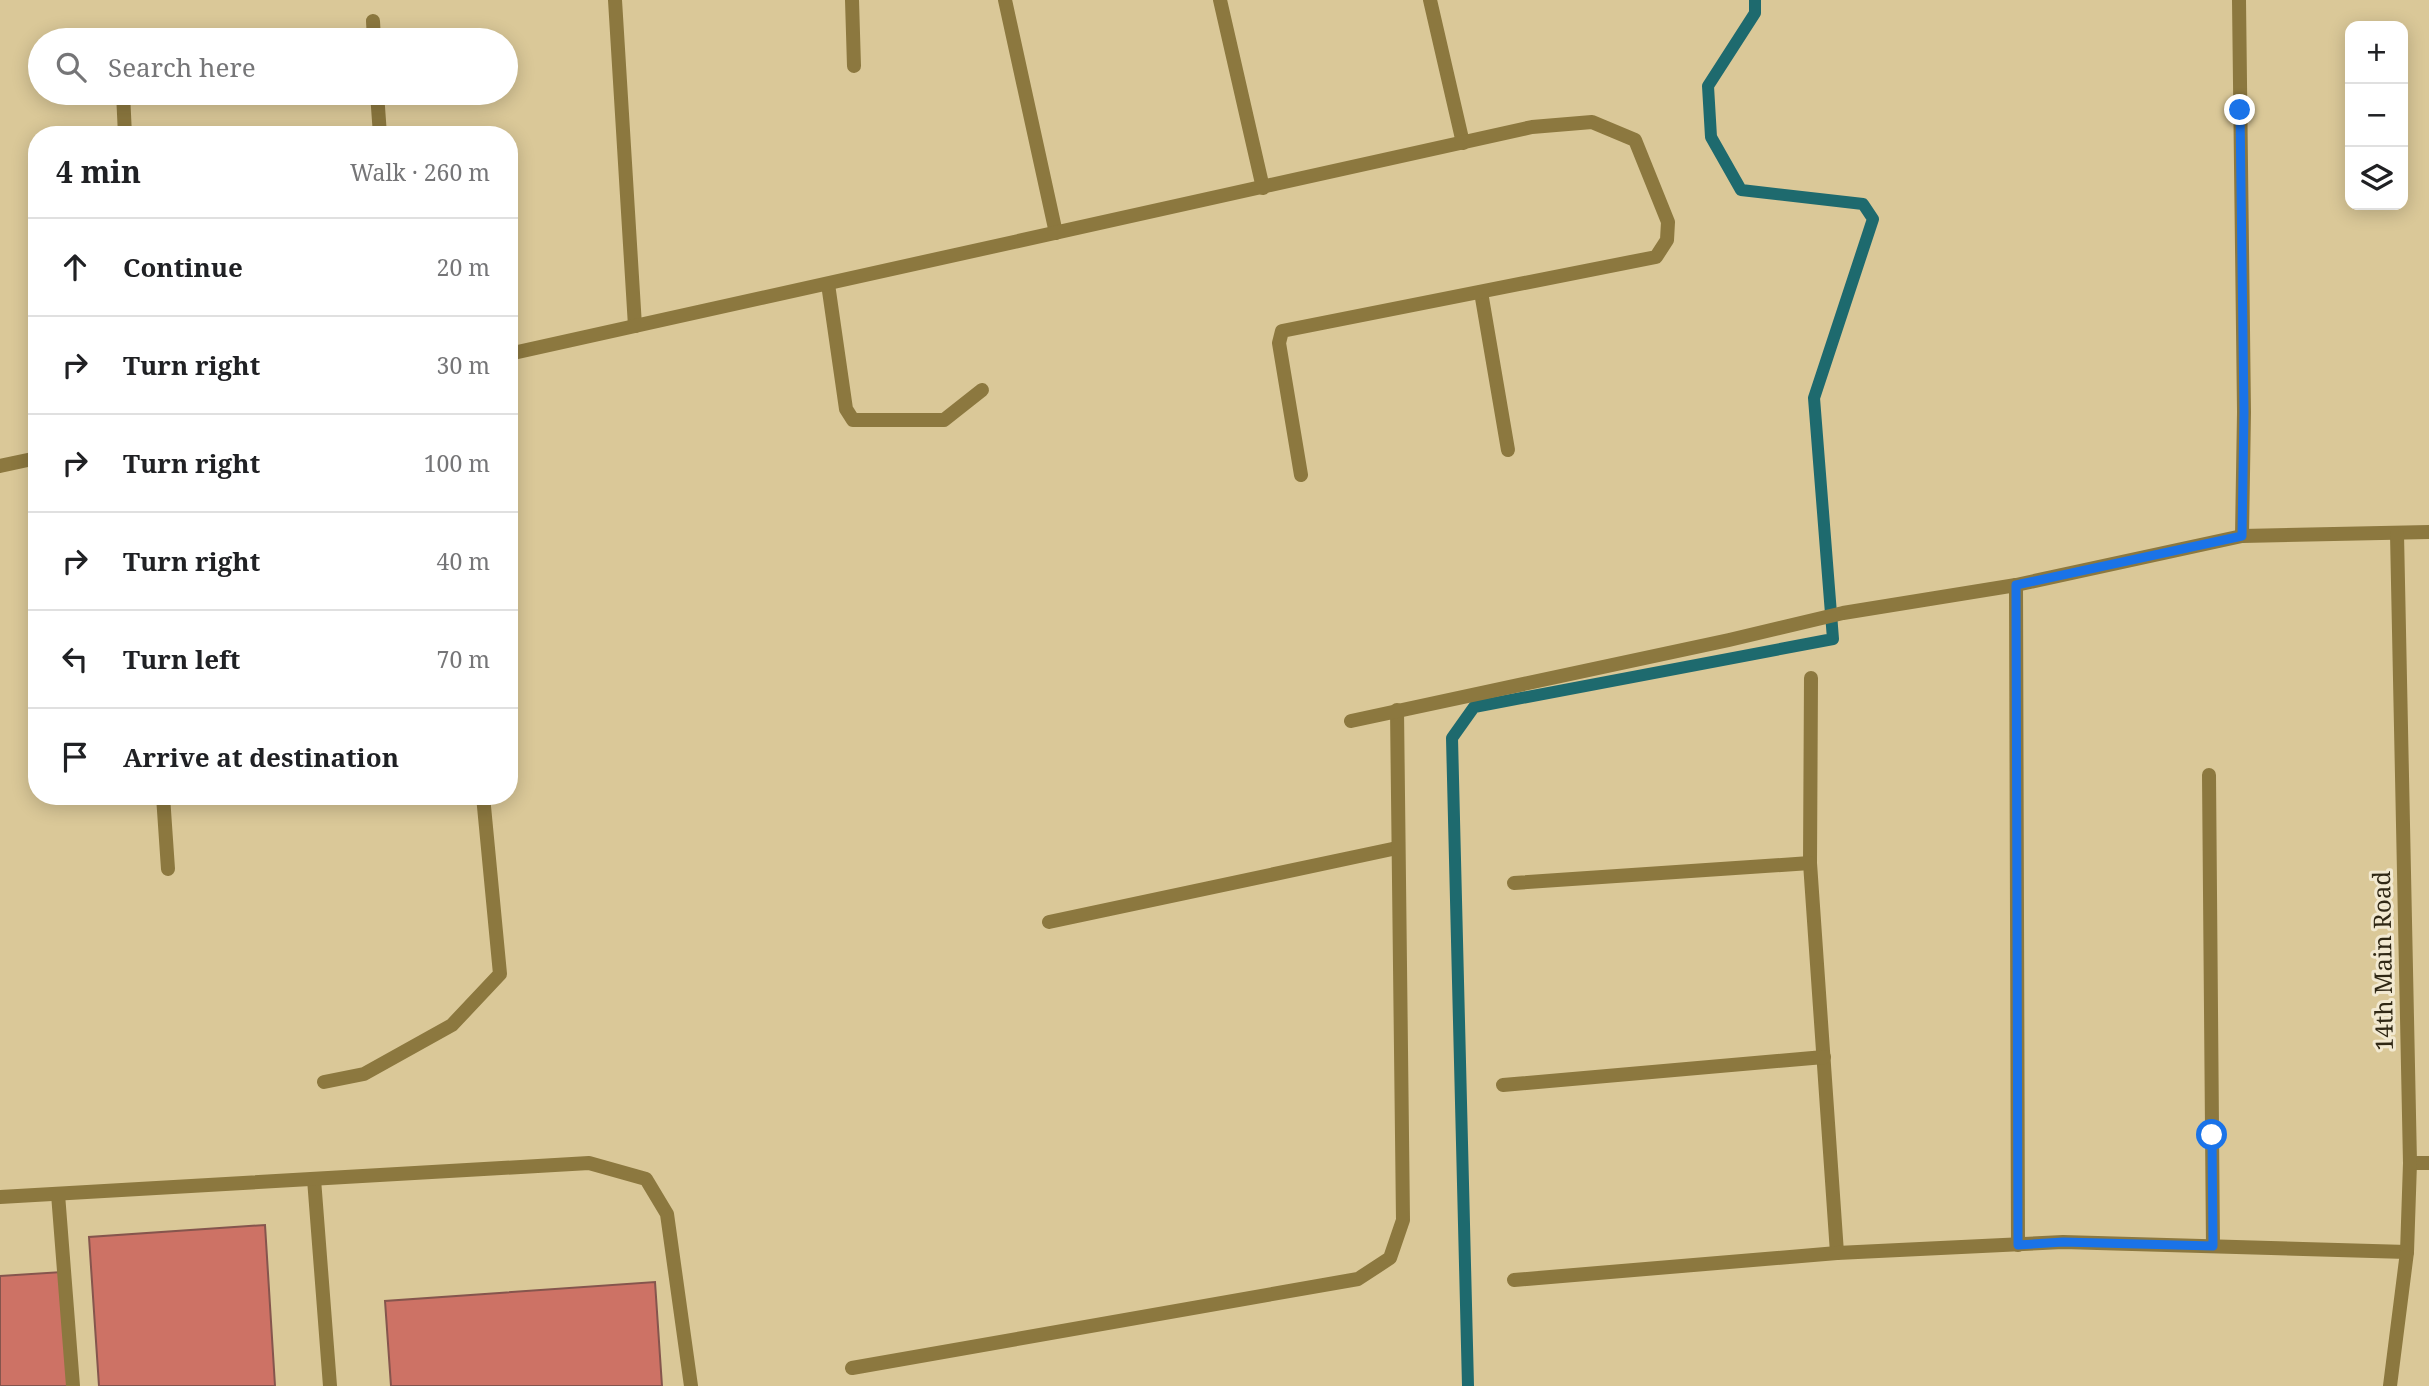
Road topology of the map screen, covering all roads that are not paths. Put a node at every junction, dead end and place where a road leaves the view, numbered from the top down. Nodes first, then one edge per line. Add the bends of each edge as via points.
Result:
1 (615, 0) edge
2 (852, 0) edge
3 (1005, 0) edge
4 (1220, 0) edge
5 (1430, 0) edge
6 (2239, 0) edge
7 (373, 21) dead end
8 (373, 28) edge
9 (854, 66) dead end
10 (123, 105) edge
11 (378, 105) edge
12 (124, 126) edge
13 (379, 126) edge
14 (1463, 143) junction
15 (1263, 188) junction
16 (1056, 233) junction
17 (828, 284) junction
18 (1481, 292) junction
19 (635, 326) junction
20 (518, 352) edge
21 (982, 390) dead end
22 (1508, 450) dead end
23 (28, 460) edge
24 (0, 466) edge
25 (1301, 475) dead end
26 (2429, 533) edge
27 (2397, 534) junction
28 (2242, 536) junction
29 (2016, 585) junction
30 (1811, 678) dead end
31 (1397, 710) junction
32 (1352, 721) dead end
33 (2209, 775) dead end
34 (164, 805) edge
35 (484, 805) edge
36 (1398, 848) junction
37 (1810, 863) junction
38 (168, 869) dead end
39 (1514, 883) dead end
40 (1049, 922) dead end
41 (1824, 1057) junction
42 (324, 1082) dead end
43 (1503, 1085) dead end
44 (2410, 1163) junction
45 (2429, 1163) edge
46 (314, 1179) junction
47 (58, 1194) junction
48 (0, 1197) edge
49 (2018, 1245) junction
50 (2213, 1246) junction
51 (2407, 1252) junction
52 (1837, 1254) junction
53 (1514, 1280) dead end
54 (852, 1368) dead end
55 (73, 1386) edge
56 (330, 1386) edge
57 (691, 1386) edge
58 (2390, 1386) edge

1 - 19 street
2 - 9 street
3 - 16 street
4 - 15 street
5 - 14 street
6 - 28 street
7 - 8 street
10 - 12 street
11 - 13 street
14 - 15 street
14 - 18 street via 1532,128 1592,122 1635,140 1668,222 1667,240 1656,257
15 - 16 street
16 - 17 street
17 - 19 street
17 - 21 street via 846,409 853,420 943,419
18 - 22 street
18 - 25 street via 1282,331 1279,342
19 - 20 street
23 - 24 street
26 - 27 street
27 - 28 street
27 - 44 street, 14th Main Road
28 - 29 street
29 - 31 street via 1843,613
29 - 49 street
30 - 37 street
31 - 32 street
31 - 36 street
33 - 50 street
34 - 38 street
35 - 42 street via 500,974 452,1025 364,1074
36 - 40 street
36 - 54 street via 1403,1220 1390,1258 1358,1279
37 - 39 street
37 - 41 street
41 - 43 street
41 - 52 street
44 - 45 street
44 - 51 street, 14th Main Road
46 - 47 street
46 - 56 street
46 - 57 street via 589,1163 646,1179 667,1214
47 - 48 street
47 - 55 street
49 - 50 street
49 - 52 street
50 - 51 street
51 - 58 street, 14th Main Road
52 - 53 street

